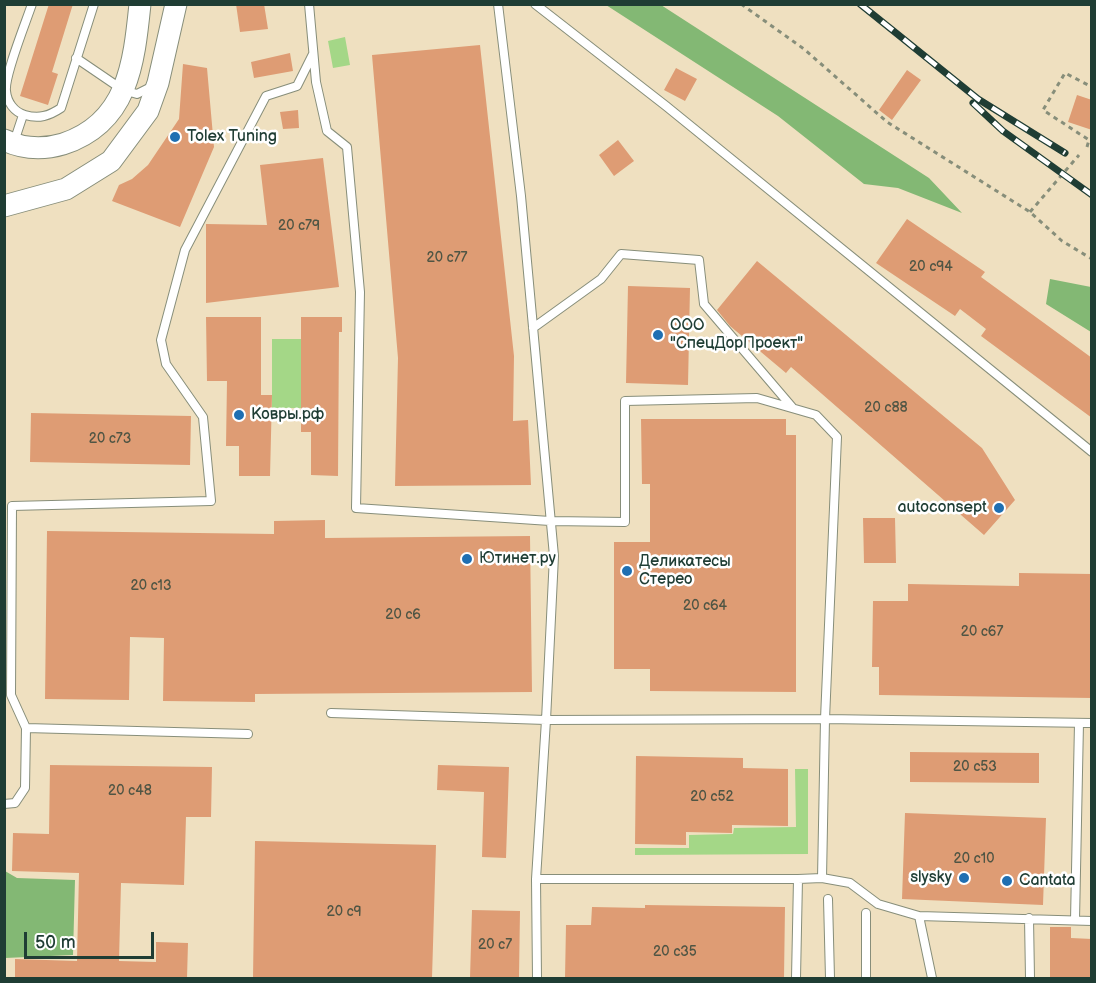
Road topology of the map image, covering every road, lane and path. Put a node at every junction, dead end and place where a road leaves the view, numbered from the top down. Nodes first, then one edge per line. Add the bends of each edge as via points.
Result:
1 (32, 4) edge
2 (94, 4) edge
3 (140, 4) edge
4 (176, 4) edge
5 (309, 4) edge
6 (498, 4) edge
7 (535, 4) edge
8 (741, 4) edge
9 (313, 53) junction
10 (76, 58) junction
11 (158, 83) junction
12 (1092, 87) edge
13 (123, 90) junction
14 (23, 115) junction
15 (9, 143) edge
16 (1087, 147) dead end
17 (1079, 155) dead end
18 (4, 206) edge
19 (1030, 212) junction
20 (1092, 260) edge
21 (533, 328) junction
22 (793, 408) junction
23 (1092, 452) edge
24 (550, 521) junction
25 (331, 714) dead end
26 (825, 719) junction
27 (546, 720) junction
28 (1079, 723) junction
29 (1092, 723) edge
30 (26, 728) junction
31 (248, 734) dead end
32 (4, 804) edge
33 (822, 878) junction
34 (536, 879) junction
35 (798, 879) junction
36 (828, 899) dead end
37 (866, 913) dead end
38 (919, 916) junction
39 (1029, 918) junction
40 (1075, 920) junction
41 (1092, 921) edge
42 (537, 978) edge
43 (796, 978) edge
44 (830, 978) edge
45 (866, 978) edge
46 (932, 978) edge
47 (1030, 978) edge

1 - 14 lane via 5,88 13,108
2 - 10 lane
3 - 13 main road via 135,51
4 - 11 main road
5 - 9 lane
6 - 21 lane
7 - 23 lane
8 - 19 path via 804,49 887,122
9 - 24 lane via 327,131 347,147 360,292 356,508
9 - 30 lane via 297,86 266,96 185,250 161,340 166,364 203,417 211,501 12,506 11,695
10 - 13 lane
10 - 14 lane via 61,108 50,115
11 - 13 lane via 137,94
11 - 18 main road via 148,111 111,161 66,189
12 - 16 path via 1065,73 1043,110 1089,140
13 - 15 main road via 102,123 79,138 51,147
14 - 15 lane
17 - 19 path
19 - 20 path via 1062,241
21 - 22 lane via 602,279 621,254 699,260 704,304
21 - 24 lane
22 - 24 lane via 757,398 624,401 625,522
22 - 26 lane via 816,415 837,437
24 - 27 lane via 554,556
25 - 27 lane
26 - 27 lane
26 - 28 lane
26 - 33 lane
27 - 34 lane
28 - 29 lane
28 - 40 lane
30 - 31 lane
30 - 32 lane via 25,788 15,803
33 - 35 lane
33 - 38 lane via 850,883 878,904
34 - 35 lane
34 - 42 lane
35 - 43 lane
36 - 44 lane
37 - 45 lane
38 - 39 lane
38 - 46 lane
39 - 40 lane
39 - 47 lane
40 - 41 lane

